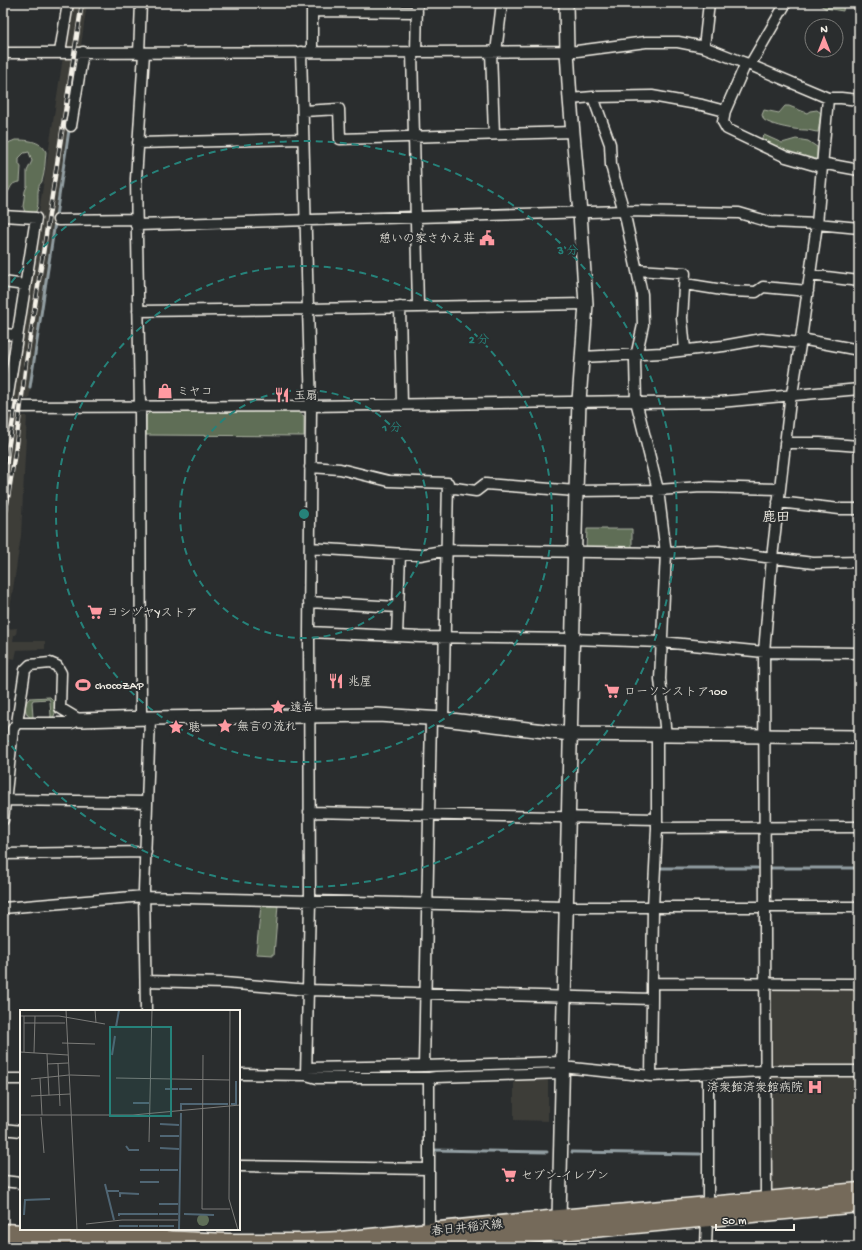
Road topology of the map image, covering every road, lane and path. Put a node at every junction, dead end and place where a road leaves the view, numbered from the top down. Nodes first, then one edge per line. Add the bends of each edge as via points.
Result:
1 (68, 3) edge
2 (141, 3) edge
3 (502, 3) edge
4 (566, 3) edge
5 (709, 3) edge
6 (786, 3) edge
7 (312, 7) edge
8 (417, 8) edge
9 (704, 47) junction
10 (567, 51) junction
11 (60, 52) junction
12 (83, 52) junction
13 (301, 52) junction
14 (312, 52) junction
15 (414, 52) junction
16 (493, 52) junction
17 (3, 53) edge
18 (142, 53) junction
19 (748, 64) junction
20 (594, 97) junction
21 (828, 98) junction
22 (570, 99) junction
23 (859, 100) edge
24 (303, 111) junction
25 (725, 111) junction
26 (71, 126) dead end
27 (573, 132) junction
28 (494, 134) junction
29 (414, 137) junction
30 (303, 139) junction
31 (138, 143) junction
32 (821, 165) junction
33 (859, 170) edge
34 (624, 211) junction
35 (580, 213) junction
36 (3, 216) edge
37 (416, 218) junction
38 (58, 220) dead end
39 (306, 221) junction
40 (136, 222) junction
41 (817, 224) junction
42 (859, 228) edge
43 (637, 270) junction
44 (810, 275) junction
45 (859, 281) edge
46 (3, 282) edge
47 (685, 284) junction
48 (25, 285) junction
49 (808, 291) junction
50 (586, 304) junction
51 (418, 306) junction
52 (400, 307) junction
53 (308, 308) junction
54 (138, 311) junction
55 (3, 334) edge
56 (17, 334) junction
57 (801, 341) junction
58 (685, 350) junction
59 (859, 350) edge
60 (636, 354) junction
61 (582, 357) junction
62 (859, 389) edge
63 (791, 395) junction
64 (579, 401) junction
65 (637, 402) junction
66 (402, 405) junction
67 (311, 406) junction
68 (4, 407) edge
69 (140, 407) junction
70 (785, 443) junction
71 (859, 446) edge
72 (310, 467) junction
73 (448, 489) junction
74 (780, 489) junction
75 (658, 490) junction
76 (576, 491) junction
77 (778, 502) junction
78 (859, 509) edge
79 (310, 548) junction
80 (447, 550) junction
81 (574, 552) junction
82 (666, 553) junction
83 (400, 554) junction
84 (772, 558) junction
85 (859, 562) edge
86 (309, 602) junction
87 (398, 607) junction
88 (309, 632) junction
89 (397, 636) junction
90 (445, 637) junction
91 (572, 639) junction
92 (662, 642) junction
93 (764, 652) junction
94 (859, 653) edge
95 (60, 708) junction
96 (309, 715) junction
97 (146, 718) junction
98 (437, 719) junction
99 (80, 720) junction
100 (17, 723) junction
101 (54, 723) junction
102 (570, 734) junction
103 (661, 735) junction
104 (764, 736) junction
105 (859, 737) edge
106 (5, 800) junction
107 (148, 802) junction
108 (309, 812) junction
109 (429, 814) junction
110 (568, 817) junction
111 (3, 820) edge
112 (657, 823) junction
113 (765, 827) junction
114 (859, 827) edge
115 (146, 852) junction
116 (3, 854) edge
117 (145, 897) junction
118 (310, 902) junction
119 (427, 904) junction
120 (3, 908) edge
121 (566, 908) junction
122 (653, 908) junction
123 (766, 908) junction
124 (859, 908) edge
125 (146, 981) junction
126 (652, 983) junction
127 (766, 984) junction
128 (859, 984) edge
129 (309, 990) junction
130 (425, 993) junction
131 (564, 996) junction
132 (652, 999) junction
133 (146, 1010) edge
134 (424, 1066) junction
135 (562, 1067) junction
136 (765, 1071) junction
137 (859, 1071) edge
138 (306, 1072) junction
139 (708, 1073) junction
140 (240, 1074) edge
141 (651, 1076) junction
142 (429, 1078) junction
143 (3, 1079) edge
144 (20, 1079) edge
145 (3, 1129) edge
146 (20, 1131) edge
147 (240, 1166) edge
148 (429, 1169) junction
149 (3, 1181) edge
150 (20, 1183) edge
151 (859, 1191) edge
152 (766, 1200) junction
153 (859, 1204) edge
154 (707, 1212) junction
155 (3, 1232) edge
156 (558, 1232) edge
157 (149, 1234) edge
158 (428, 1241) edge
159 (3, 1244) edge
160 (65, 1247) edge
161 (402, 1247) edge
162 (706, 1247) edge

1 - 11 street
2 - 18 street
3 - 16 street
4 - 10 street
5 - 9 street
6 - 19 street
7 - 8 street
7 - 14 street
8 - 15 street
9 - 10 street via 678,42 646,42
9 - 19 street
10 - 16 street
10 - 22 street
11 - 12 street
11 - 17 street
12 - 18 street
12 - 26 street
13 - 14 street
13 - 18 street
13 - 24 street
14 - 15 street
15 - 16 street
15 - 29 street
16 - 28 street
18 - 31 street
19 - 21 street
19 - 25 street
20 - 22 street
20 - 25 street via 652,96
20 - 34 street via 610,144 611,165
21 - 23 street
21 - 32 street
22 - 27 street
24 - 29 street via 340,109 340,139
24 - 30 street
25 - 32 street via 723,122 727,129 786,156
27 - 28 street
27 - 35 street
28 - 29 street
29 - 37 street
30 - 31 street
30 - 39 street
31 - 40 street
32 - 33 street
32 - 41 street
34 - 35 street
34 - 41 street via 738,213 770,222
34 - 43 street
35 - 37 street
35 - 50 street
36 - 48 street via 36,218
37 - 39 street
37 - 51 street
38 - 40 street
39 - 40 street
39 - 53 street
40 - 54 street
41 - 42 street
41 - 44 street
43 - 47 street via 685,273
43 - 60 street via 642,294 643,325
44 - 45 street
44 - 49 street
46 - 48 street
47 - 49 street via 729,292 756,292 763,287
47 - 58 street via 682,318
48 - 56 street
49 - 57 street
50 - 51 street
50 - 61 street
51 - 52 street
52 - 53 street
52 - 66 street
53 - 54 street
53 - 67 street
54 - 69 street
55 - 56 street
56 - 68 street
57 - 58 street via 762,339
57 - 59 street
57 - 63 street
58 - 60 street
60 - 61 street
60 - 65 street
61 - 64 street
62 - 63 street
63 - 65 street via 720,402
63 - 70 street
64 - 65 street
64 - 66 street
64 - 76 street
65 - 75 street
66 - 67 street
67 - 69 street
67 - 72 street
68 - 69 street
69 - 97 street
70 - 71 street
70 - 74 street
72 - 73 street via 340,469 389,481 448,483
72 - 79 street
73 - 76 street via 476,491 485,484
73 - 80 street
74 - 75 street via 701,487
74 - 77 street
75 - 76 street
75 - 82 street
76 - 81 street
77 - 78 street
77 - 84 street
79 - 83 street
79 - 86 street
80 - 81 street
80 - 83 street via 420,555
80 - 90 street
81 - 82 street
81 - 91 street
82 - 84 street via 718,551
82 - 92 street
83 - 87 street
84 - 85 street via 813,563
84 - 93 street
86 - 87 street
86 - 88 street
87 - 89 street
88 - 89 street
88 - 96 street
89 - 90 street
90 - 91 street
90 - 98 street
91 - 92 street
91 - 102 street
92 - 93 street
92 - 103 street
93 - 94 street
93 - 104 street
95 - 99 street
95 - 100 street via 61,673 57,666 50,663 30,665 26,670
95 - 101 street
96 - 97 street
96 - 98 street via 378,715
96 - 108 street
97 - 99 street
97 - 107 street
98 - 102 street
98 - 109 street
99 - 101 street via 72,723
100 - 101 street
100 - 106 street via 13,729
102 - 103 street
102 - 110 street
103 - 104 street
103 - 112 street
104 - 105 street
104 - 113 street
106 - 107 street
106 - 111 street
107 - 115 street
108 - 109 street
108 - 118 street
109 - 110 street
109 - 119 street
110 - 112 street
110 - 121 street
112 - 113 street
112 - 122 street
113 - 114 street
113 - 123 street
115 - 116 street
115 - 117 street
117 - 118 street
117 - 120 street
117 - 125 street
118 - 119 street
118 - 129 street
119 - 121 street
119 - 130 street
121 - 122 street
121 - 131 street
122 - 123 street
122 - 126 street
123 - 124 street
123 - 127 street
125 - 129 street via 224,983
125 - 133 street
126 - 127 street
126 - 132 street
127 - 128 street
127 - 136 street
129 - 130 street
129 - 138 street
130 - 131 street
130 - 134 street
131 - 132 street
131 - 135 street
132 - 141 street
134 - 135 street
134 - 138 street
135 - 141 street
135 - 142 street
135 - 156 street
136 - 137 street
136 - 139 street
136 - 152 street
138 - 140 street
138 - 142 street via 317,1078
139 - 141 street
139 - 154 street
142 - 148 street
143 - 144 street
145 - 146 street
147 - 148 street
148 - 158 street
149 - 150 street
151 - 152 main road, 春日井稲沢線
152 - 154 main road, 春日井稲沢線
153 - 154 main road, 春日井稲沢線
154 - 156 main road, 春日井稲沢線
154 - 162 street
155 - 157 main road, 春日井稲沢線
156 - 158 main road, 春日井稲沢線
157 - 158 main road, 春日井稲沢線 via 228,1242
158 - 161 main road, 春日井稲沢線
159 - 160 main road

